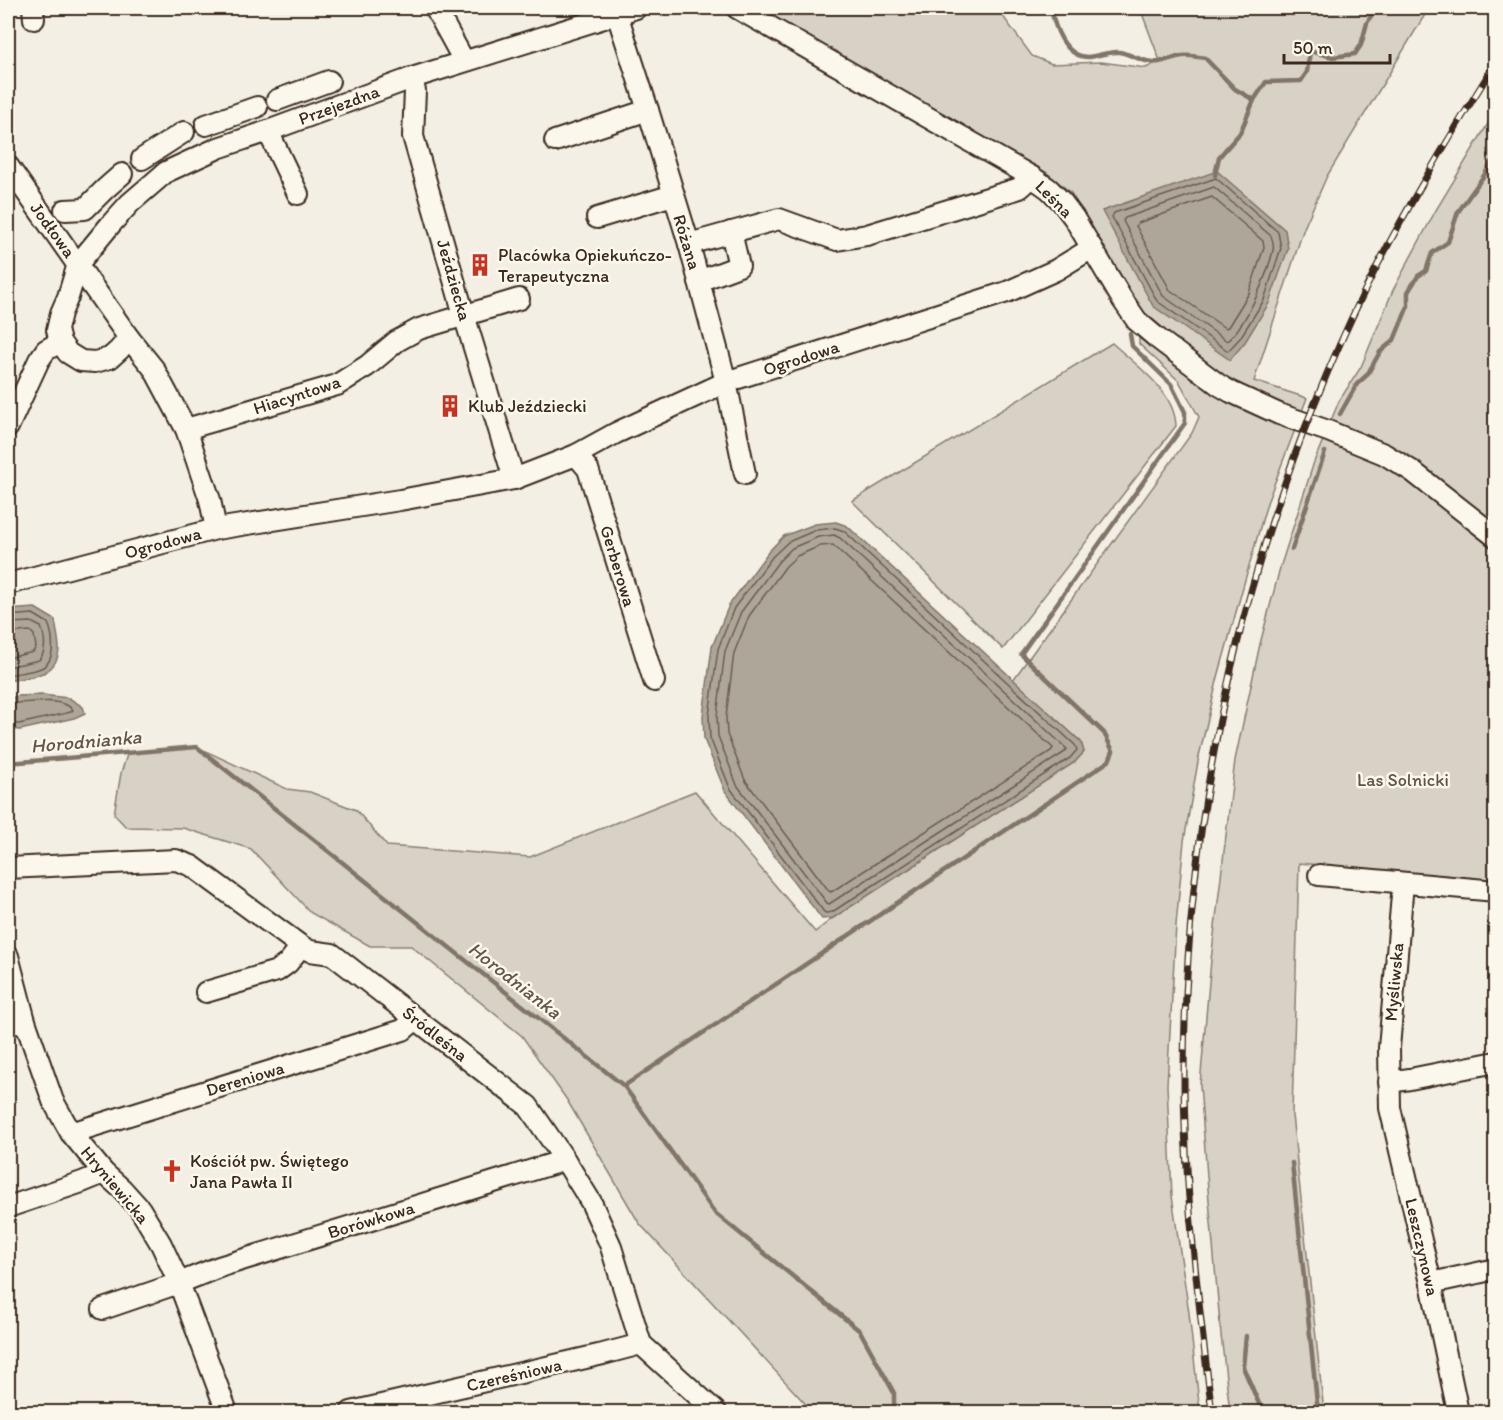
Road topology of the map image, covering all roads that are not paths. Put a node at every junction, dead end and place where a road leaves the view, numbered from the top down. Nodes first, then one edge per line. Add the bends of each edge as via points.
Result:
1 (435, 8) edge
2 (636, 8) edge
3 (737, 8) edge
4 (617, 14) junction
5 (464, 61) junction
6 (412, 78) junction
7 (277, 100) dead end
8 (326, 110) junction
9 (648, 110) junction
10 (206, 125) dead end
11 (261, 134) junction
12 (555, 141) dead end
13 (142, 159) dead end
14 (185, 162) junction
15 (8, 166) edge
16 (1032, 177) junction
17 (298, 194) dead end
18 (673, 195) junction
19 (130, 203) junction
20 (65, 210) dead end
21 (597, 218) dead end
22 (731, 232) junction
23 (689, 244) junction
24 (1092, 248) junction
25 (78, 264) junction
26 (699, 281) junction
27 (519, 299) dead end
28 (464, 315) junction
29 (129, 338) junction
30 (60, 342) junction
31 (726, 382) junction
32 (8, 427) edge
33 (186, 429) junction
34 (576, 455) junction
35 (745, 474) dead end
36 (514, 479) junction
37 (216, 529) junction
38 (1496, 537) edge
39 (8, 584) edge
40 (654, 681) dead end
41 (8, 868) edge
42 (1319, 875) dead end
43 (1402, 883) junction
44 (1496, 891) edge
45 (301, 946) junction
46 (8, 956) edge
47 (206, 992) dead end
48 (416, 1019) junction
49 (16, 1023) edge
50 (1496, 1062) edge
51 (1389, 1082) junction
52 (71, 1133) junction
53 (565, 1160) junction
54 (104, 1173) junction
55 (8, 1207) edge
56 (1496, 1269) edge
57 (179, 1283) junction
58 (1431, 1283) junction
59 (103, 1309) dead end
60 (641, 1344) junction
61 (227, 1413) edge
62 (351, 1413) edge
63 (716, 1413) edge
64 (1458, 1413) edge

1 - 5 street
2 - 4 street, Przejezdna
3 - 16 street, Leśna
4 - 5 street, Przejezdna
4 - 9 street, Różana
5 - 6 street, Przejezdna
6 - 8 street, Przejezdna
6 - 28 street, Jeździecka via 413,136
7 - 8 street via 323,83
8 - 11 street, Przejezdna
9 - 12 street
9 - 18 street, Różana
10 - 11 street via 251,109
11 - 14 street, Przejezdna
11 - 17 street
13 - 14 street via 178,136
14 - 19 street, Przejezdna via 166,172
15 - 25 street, Jodłowa
16 - 22 street via 1020,188 867,236 837,240 779,219
16 - 24 street, Leśna via 1062,202
18 - 21 street
18 - 23 street, Różana
19 - 20 street via 117,178 85,209
19 - 25 street, Przejezdna
22 - 23 street
22 - 26 street via 739,266
23 - 26 street, Różana
24 - 31 street, Ogrodowa via 1007,292
24 - 38 street, Leśna via 1137,321 1219,385 1279,414 1384,454 1412,471
25 - 29 street, Jodłowa
25 - 30 street, Jodłowa via 57,330
26 - 31 street, Różana
27 - 28 street, Hiacyntowa
28 - 33 street, Hiacyntowa via 397,341 338,385
28 - 36 street, Jeździecka
29 - 30 street via 110,358 95,362 81,361
29 - 33 street, Jodłowa via 154,369
30 - 32 street via 46,350 39,360
31 - 34 street, Ogrodowa
31 - 35 street, Różana
33 - 37 street, Ogrodowa
34 - 36 street, Ogrodowa
34 - 40 street, Gerberowa via 588,469
36 - 37 street, Ogrodowa
37 - 39 street, Ogrodowa
41 - 45 street, Śródleśna via 176,860 192,866
42 - 43 street
43 - 44 street
43 - 51 street, Myśliwska
45 - 47 street via 277,971
45 - 48 street, Śródleśna via 332,954
46 - 49 street, Hryniewicka
48 - 52 street, Dereniowa via 403,1030
48 - 53 street, Śródleśna via 528,1106
49 - 52 street, Hryniewicka
50 - 51 street
51 - 58 street, Leszczynowa via 1389,1108
52 - 54 street, Hryniewicka
53 - 57 street, Borówkowa via 219,1267
53 - 60 street, Śródleśna via 591,1202 610,1244
54 - 55 street
54 - 57 street, Hryniewicka via 140,1209
56 - 58 street
57 - 59 street, Borówkowa
57 - 61 street, Hryniewicka
58 - 64 street, Leszczynowa
60 - 62 street, Czereśniowa
60 - 63 street

